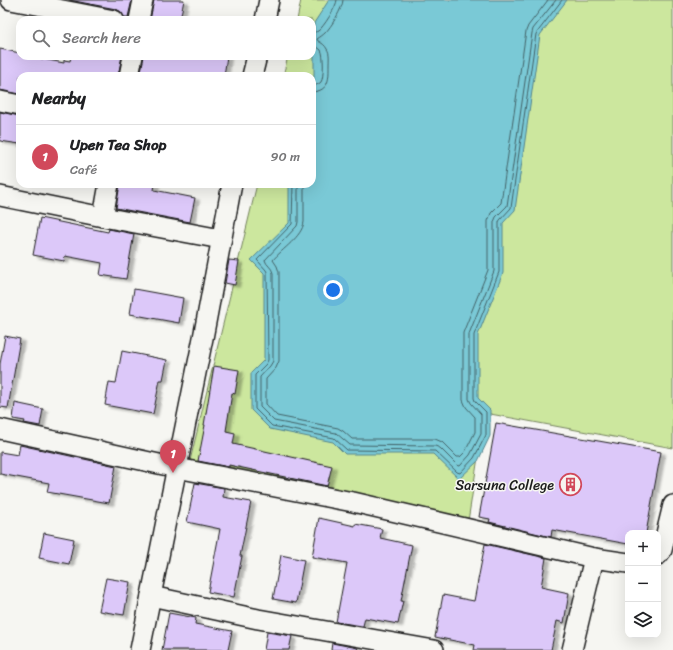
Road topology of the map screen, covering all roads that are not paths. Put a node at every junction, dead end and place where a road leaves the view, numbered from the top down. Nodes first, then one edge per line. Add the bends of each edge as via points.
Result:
1 (11, 0) edge
2 (143, 0) edge
3 (269, 0) edge
4 (93, 16) edge
5 (140, 16) edge
6 (266, 16) edge
7 (132, 60) edge
8 (256, 60) edge
9 (130, 72) edge
10 (253, 72) edge
11 (0, 101) edge
12 (16, 104) edge
13 (108, 188) edge
14 (231, 188) edge
15 (0, 196) edge
16 (103, 217) junction
17 (221, 239) junction
18 (0, 429) edge
19 (177, 468) junction
20 (673, 505) edge
21 (661, 551) edge
22 (594, 558) junction
23 (625, 563) edge
24 (151, 596) junction
25 (140, 650) edge
26 (434, 650) edge
27 (572, 650) edge

1 - 4 street
2 - 5 street
3 - 6 street
7 - 9 street
8 - 10 street
11 - 12 street
13 - 16 street
14 - 17 street
15 - 16 street
16 - 17 street
17 - 19 street
18 - 19 street
19 - 22 street via 353,502
19 - 24 street
20 - 21 street
22 - 23 street
22 - 27 street
24 - 25 street
24 - 26 street via 258,619

